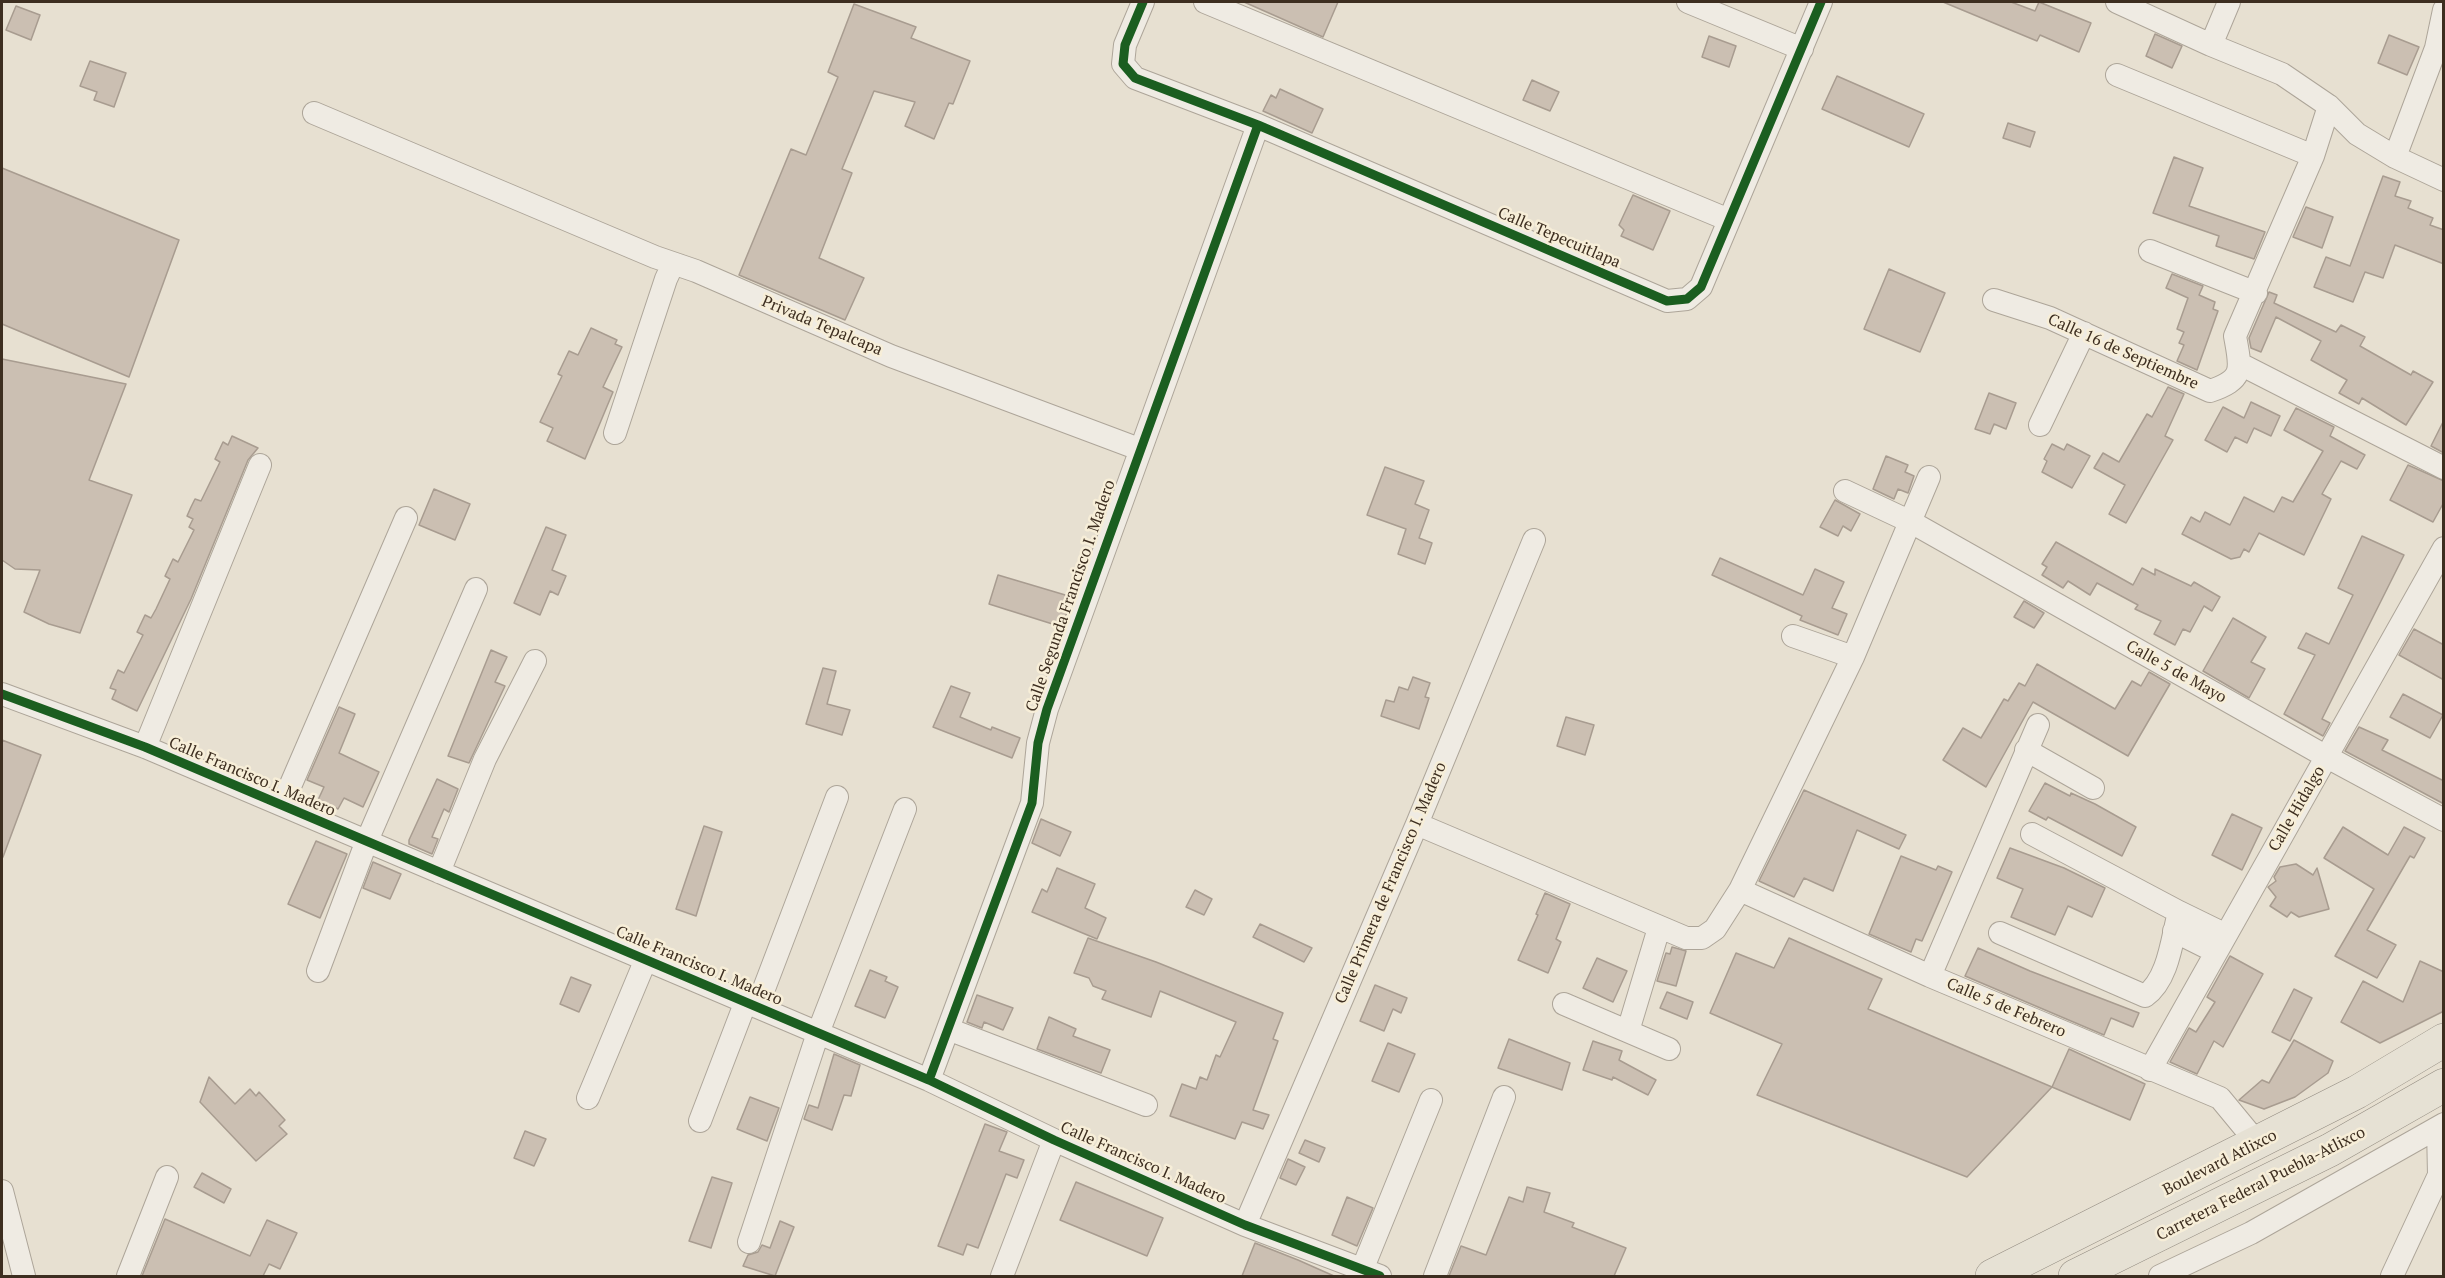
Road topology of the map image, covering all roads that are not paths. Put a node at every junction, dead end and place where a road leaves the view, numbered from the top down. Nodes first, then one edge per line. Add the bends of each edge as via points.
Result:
1 (1143, 2) edge
2 (1205, 2) edge
3 (1688, 2) edge
4 (1821, 2) edge
5 (2117, 2) edge
6 (2229, 2) edge
7 (2444, 10) edge
8 (2211, 45) junction
9 (1802, 49) junction
10 (2117, 75) dead end
11 (2329, 106) junction
12 (314, 113) dead end
13 (1258, 125) junction
14 (2313, 156) junction
15 (2395, 157) junction
16 (2444, 180) edge
17 (1729, 220) junction
18 (2150, 251) dead end
19 (674, 264) junction
20 (2256, 293) junction
21 (1994, 300) dead end
22 (2084, 333) junction
23 (2240, 364) junction
24 (2040, 425) dead end
25 (615, 433) dead end
26 (1139, 449) junction
27 (260, 465) dead end
28 (2444, 468) edge
29 (1929, 477) dead end
30 (1845, 491) dead end
31 (406, 518) dead end
32 (1911, 522) junction
33 (1534, 540) dead end
34 (2444, 548) edge
35 (476, 589) dead end
36 (1793, 636) dead end
37 (1853, 657) junction
38 (535, 661) dead end
39 (2, 694) edge
40 (2038, 725) dead end
41 (145, 747) junction
42 (2026, 750) junction
43 (2327, 757) junction
44 (2093, 788) dead end
45 (837, 797) dead end
46 (282, 805) junction
47 (905, 809) dead end
48 (2444, 820) edge
49 (1417, 824) junction
50 (2032, 834) dead end
51 (366, 843) junction
52 (439, 872) junction
53 (1740, 890) junction
54 (2176, 922) junction
55 (1659, 928) junction
56 (2001, 933) dead end
57 (2219, 942) junction
58 (645, 959) junction
59 (318, 971) dead end
60 (1930, 976) junction
61 (751, 1004) junction
62 (1564, 1004) dead end
63 (948, 1029) junction
64 (1628, 1031) junction
65 (819, 1033) junction
66 (2444, 1040) edge
67 (1669, 1048) dead end
68 (2150, 1070) junction
69 (929, 1080) junction
70 (2444, 1084) edge
71 (1504, 1097) dead end
72 (588, 1098) dead end
73 (1431, 1100) dead end
74 (1146, 1105) dead end
75 (700, 1121) dead end
76 (2441, 1126) edge
77 (1054, 1140) junction
78 (2258, 1144) junction
79 (2330, 1150) junction
80 (2355, 1173) junction
81 (167, 1176) dead end
82 (2, 1191) edge
83 (1245, 1225) junction
84 (2066, 1240) junction
85 (749, 1242) dead end
86 (1371, 1273) edge
87 (2079, 1274) edge
88 (24, 1276) edge
89 (128, 1276) edge
90 (1002, 1276) edge
91 (1435, 1276) edge
92 (1992, 1276) edge
93 (2160, 1276) edge
94 (2392, 1276) edge

1 - 13 street, Calle Tepecuitlapa via 1125,45 1123,64 1135,78
2 - 17 street
3 - 9 street
4 - 9 street, Calle Tepecuitlapa
5 - 8 street
6 - 8 street
7 - 15 street via 2436,48
8 - 11 street via 2282,74
9 - 17 street, Calle Tepecuitlapa
10 - 14 street
11 - 14 street
11 - 15 street via 2357,134
12 - 19 street, Privada Tepalcapa
13 - 17 street, Calle Tepecuitlapa via 1667,301 1687,299 1701,287
13 - 26 street, Calle Segunda Francisco I. Madero
14 - 20 street
15 - 16 street
18 - 20 street
19 - 25 street
19 - 26 street, Privada Tepalcapa via 891,356
20 - 23 street via 2235,336
21 - 22 street, Calle 16 de Septiembre
22 - 23 street, Calle 16 de Septiembre via 2210,391 2229,385 2238,376
22 - 24 street
23 - 28 street
26 - 63 street, Calle Segunda Francisco I. Madero via 1047,709 1038,743 1032,803
27 - 41 street
29 - 32 street
30 - 32 street, Calle 5 de Mayo
31 - 46 street
32 - 37 street
32 - 43 street, Calle 5 de Mayo
33 - 49 street, Calle Primera de Francisco I. Madero
34 - 43 street, Calle Hidalgo
35 - 51 street
36 - 37 street
37 - 53 street
38 - 52 street via 485,759
39 - 41 street, Calle Francisco I. Madero
40 - 42 street
41 - 46 street, Calle Francisco I. Madero
42 - 44 street
42 - 60 street
43 - 48 street, Calle 5 de Mayo
43 - 57 street, Calle Hidalgo
45 - 61 street
46 - 51 street, Calle Francisco I. Madero
47 - 65 street
49 - 55 street
49 - 83 street, Calle Primera de Francisco I. Madero
50 - 54 street
51 - 52 street, Calle Francisco I. Madero
51 - 59 street
52 - 58 street, Calle Francisco I. Madero
53 - 55 street via 1715,929 1702,938 1686,938
53 - 60 street, Calle 5 de Febrero
54 - 56 street via 2155,989 2145,996
54 - 57 street
55 - 64 street
57 - 68 street, Calle Hidalgo
58 - 61 street, Calle Francisco I. Madero
58 - 72 street
60 - 68 street, Calle 5 de Febrero
61 - 65 street, Calle Francisco I. Madero
61 - 75 street
62 - 64 street
63 - 69 street, Calle Segunda Francisco I. Madero
63 - 74 street
64 - 67 street
65 - 69 street, Calle Francisco I. Madero
65 - 85 street
66 - 78 main road, Boulevard Atlixco via 2358,1092
68 - 78 street, Calle 5 de Febrero via 2220,1098
69 - 77 street, Calle Francisco I. Madero
70 - 79 main road, Carretera Federal Puebla-Atlixco
71 - 91 street
73 - 86 street
76 - 80 street
76 - 94 street via 2439,1175
77 - 83 street, Calle Francisco I. Madero
77 - 90 street
78 - 84 main road, Boulevard Atlixco
79 - 80 street
79 - 87 main road, Carretera Federal Puebla-Atlixco
80 - 93 street via 2252,1233
81 - 89 street
82 - 88 street
83 - 86 street, Calle Francisco I. Madero
84 - 87 main road
84 - 92 main road, Boulevard Atlixco

